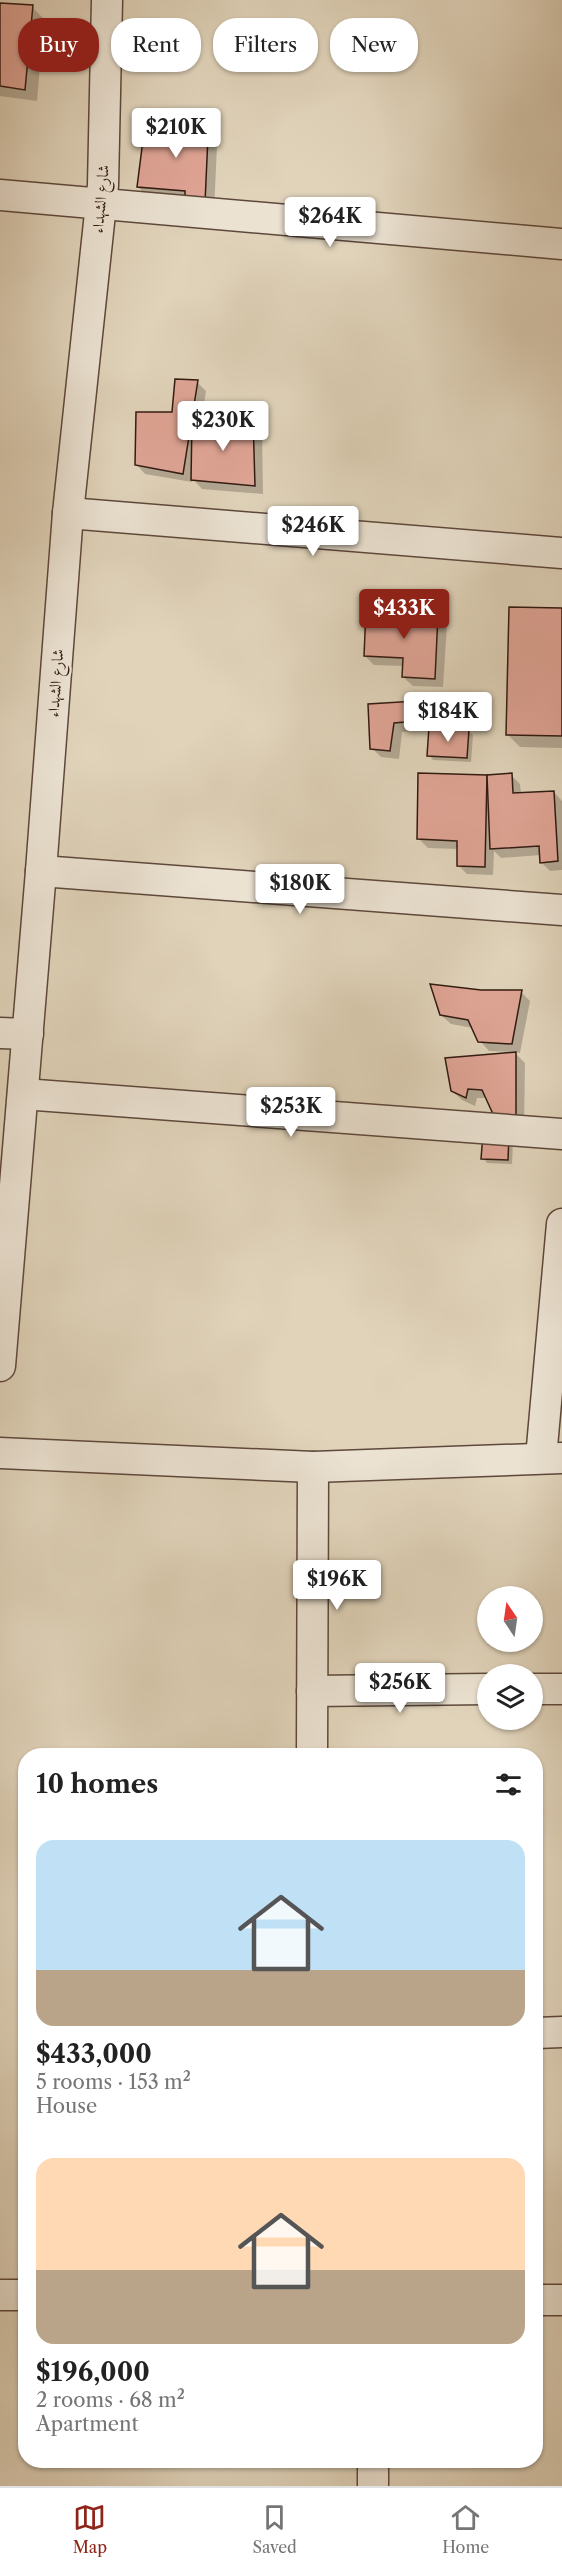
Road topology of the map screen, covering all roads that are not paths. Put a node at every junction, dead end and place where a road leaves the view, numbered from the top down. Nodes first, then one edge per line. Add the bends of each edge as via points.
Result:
1 (107, 0) edge
2 (0, 195) edge
3 (101, 205) junction
4 (562, 244) edge
5 (68, 513) junction
6 (562, 553) edge
7 (41, 871) junction
8 (562, 910) edge
9 (14, 1034) edge
10 (23, 1094) junction
11 (562, 1134) edge
12 (562, 1224) edge
13 (0, 1366) edge
14 (0, 1453) edge
15 (551, 1458) edge
16 (314, 1467) junction
17 (477, 1689) edge
18 (543, 1689) edge
19 (562, 1689) edge
20 (312, 1691) junction
21 (312, 1748) edge
22 (562, 2032) edge
23 (543, 2033) edge
24 (0, 2295) edge
25 (18, 2295) edge
26 (543, 2300) edge
27 (562, 2300) edge
28 (373, 2468) edge
29 (373, 2486) edge

1 - 3 street, شارع الشهداء
2 - 3 street
3 - 4 street
3 - 5 street, شارع الشهداء
5 - 6 street
5 - 7 street, شارع الشهداء
7 - 8 street
7 - 9 street, شارع الشهداء
9 - 10 street, شارع الشهداء
10 - 11 street
10 - 13 street, شارع الشهداء
12 - 15 street
14 - 16 street
15 - 16 street
16 - 20 street
17 - 20 street
18 - 19 street
20 - 21 street
22 - 23 street
24 - 25 street
26 - 27 street
28 - 29 street

